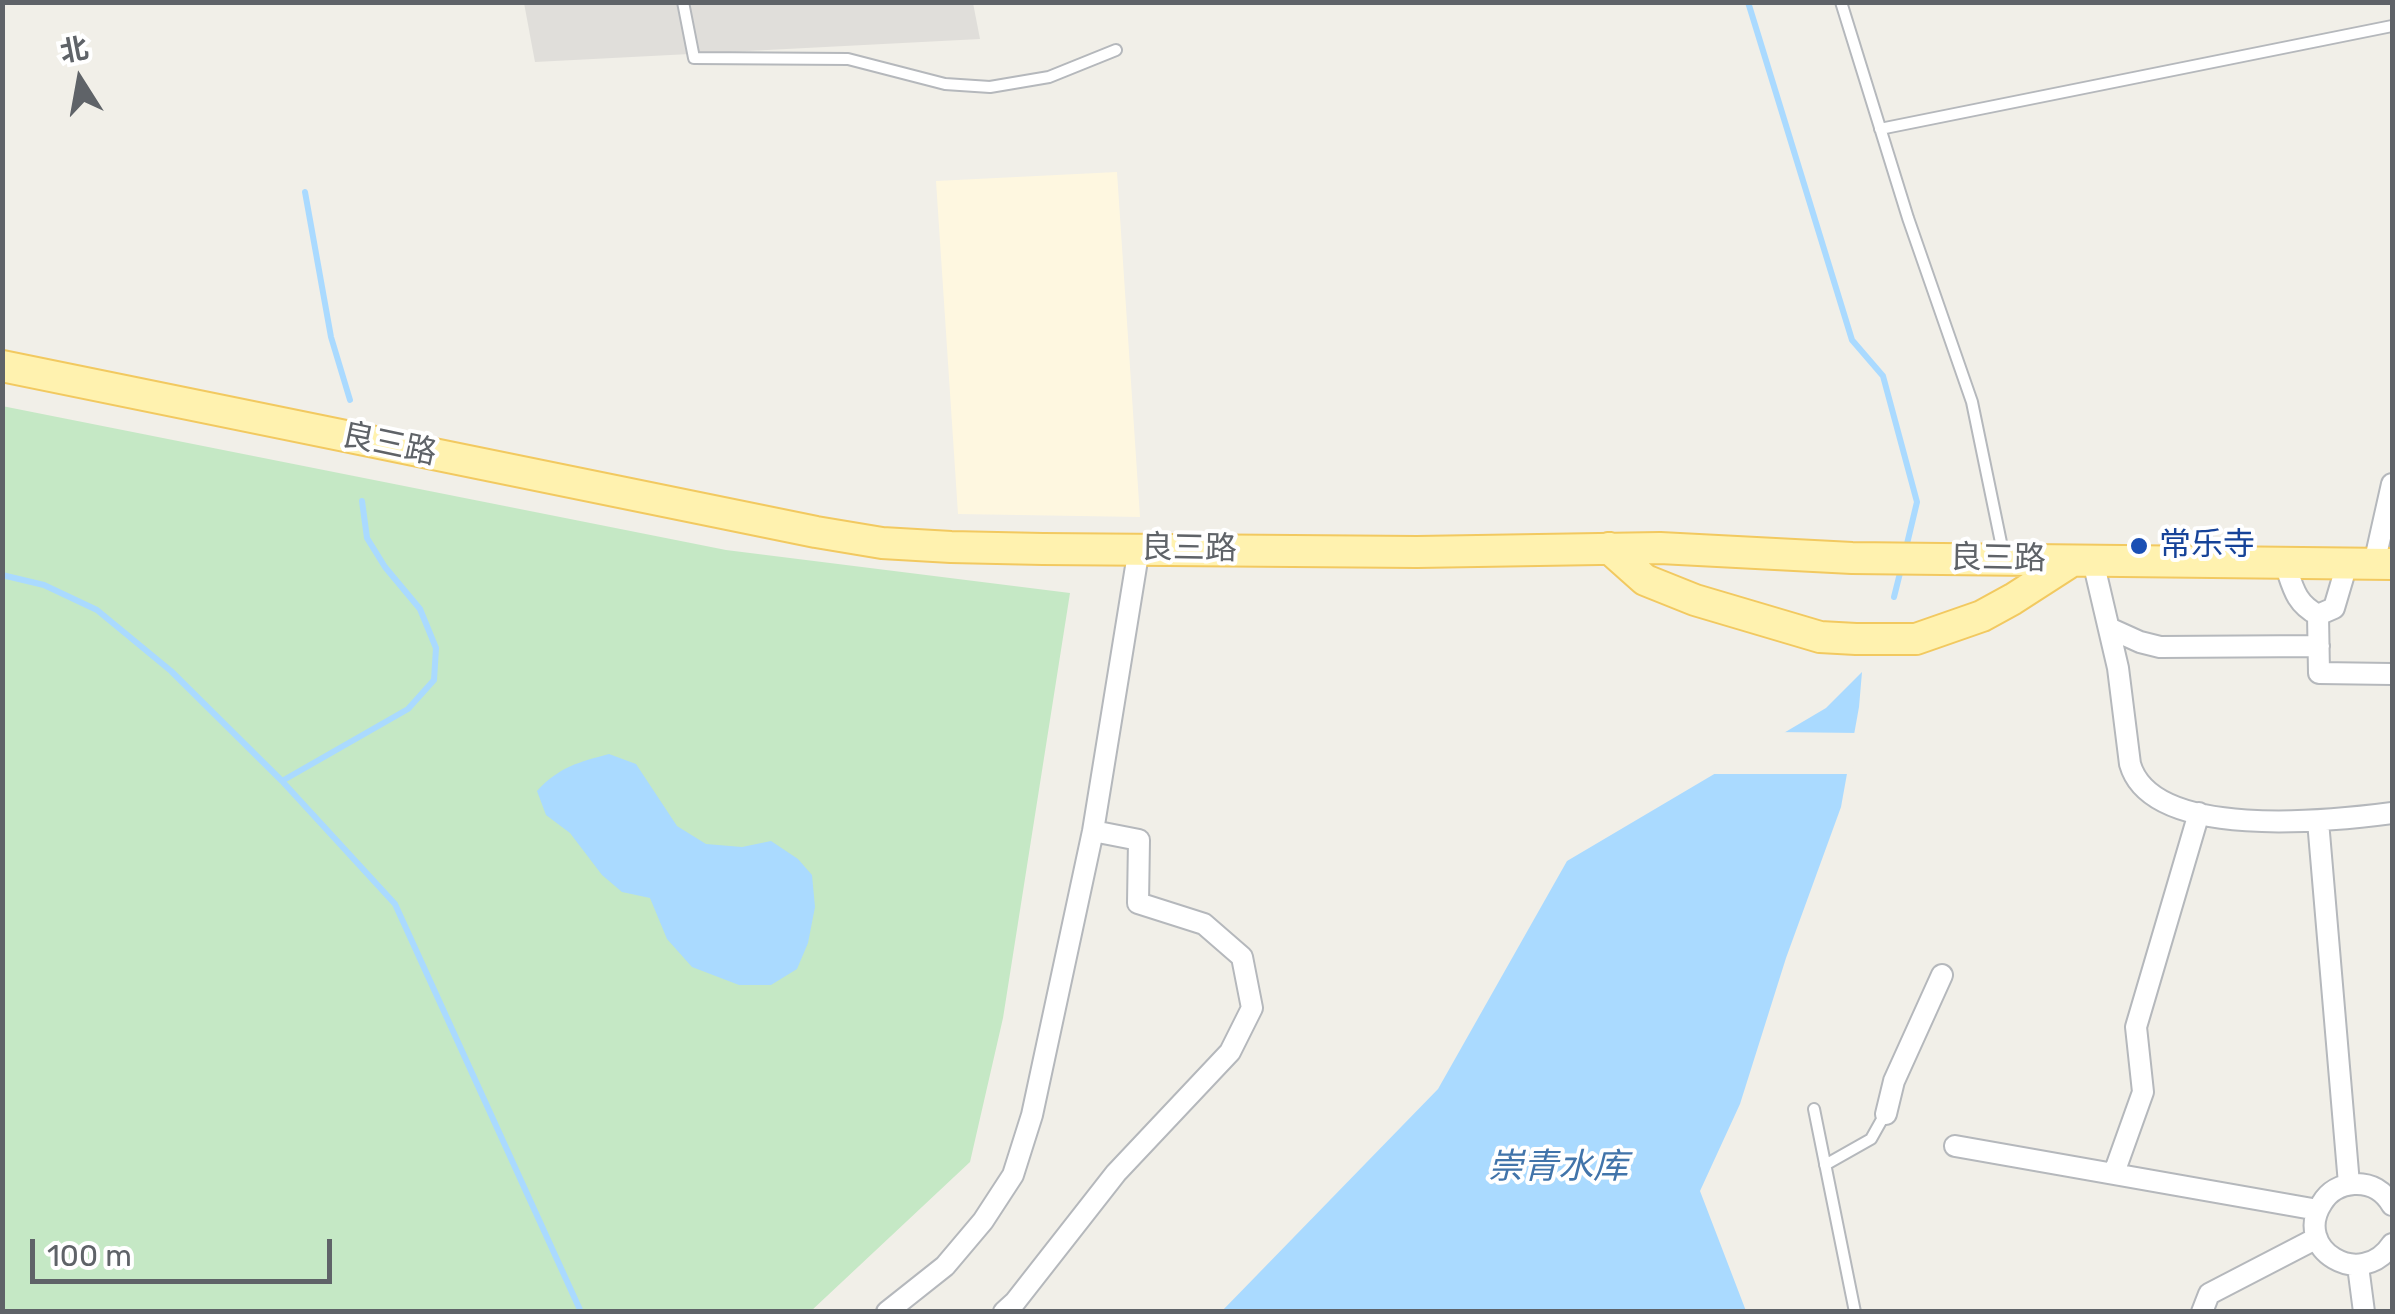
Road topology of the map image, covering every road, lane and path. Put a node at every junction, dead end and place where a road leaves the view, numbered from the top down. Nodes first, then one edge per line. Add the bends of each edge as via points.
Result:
1 (683, 2) edge
2 (1841, 2) edge
3 (2392, 26) edge
4 (1116, 50) dead end
5 (1880, 129) junction
6 (2, 366) edge
7 (2392, 484) edge
8 (1138, 548) junction
9 (1609, 548) junction
10 (2005, 559) junction
11 (2083, 561) junction
12 (2284, 564) junction
13 (2372, 564) edge
14 (2318, 615) junction
15 (2109, 628) junction
16 (2318, 646) junction
17 (2392, 674) edge
18 (2199, 813) junction
19 (2392, 813) edge
20 (2318, 821) junction
21 (1092, 831) junction
22 (1942, 975) dead end
23 (1814, 1109) dead end
24 (1886, 1114) joint
25 (1955, 1146) dead end
26 (1825, 1165) junction
27 (2114, 1173) junction
28 (2349, 1184) junction
29 (2391, 1200) edge
30 (2318, 1210) junction
31 (2317, 1238) junction
32 (2392, 1244) edge
33 (2358, 1266) junction
34 (887, 1312) edge
35 (1004, 1312) edge
36 (1855, 1312) edge
37 (2202, 1312) edge
38 (2364, 1312) edge

1 - 4 lane via 694,58 848,59 945,84 990,87 1049,77
2 - 5 lane
3 - 5 lane
5 - 10 lane via 1972,402
6 - 8 main road, 良三路 via 849,538 951,547
7 - 13 street
8 - 9 main road, 良三路
8 - 21 street
9 - 10 main road, 良三路
9 - 11 main road via 1645,580 1695,600 1820,637 1856,640 1916,640 1982,616
10 - 11 main road, 良三路
11 - 12 main road, 良三路
11 - 15 street
12 - 13 main road, 良三路
12 - 14 street via 2297,600
13 - 14 street via 2334,608
14 - 16 street
15 - 16 street via 2160,647
15 - 18 street via 2134,775 2166,803
16 - 17 street via 2318,673
18 - 20 street
18 - 27 street via 2136,1027 2142,1092
19 - 20 street
20 - 28 street
21 - 34 street via 1032,1115 1013,1175 945,1266
21 - 35 street via 1139,840 1138,904 1204,924 1242,957 1252,1008 1230,1052 1116,1173
22 - 24 street
23 - 26 lane
24 - 26 lane via 1870,1140
25 - 27 street
26 - 36 lane
27 - 30 street
28 - 29 street via 2377,1188
28 - 30 street via 2336,1188
30 - 31 street
31 - 33 street via 2333,1258
31 - 37 street via 2209,1294
32 - 33 street via 2382,1257
33 - 38 street

